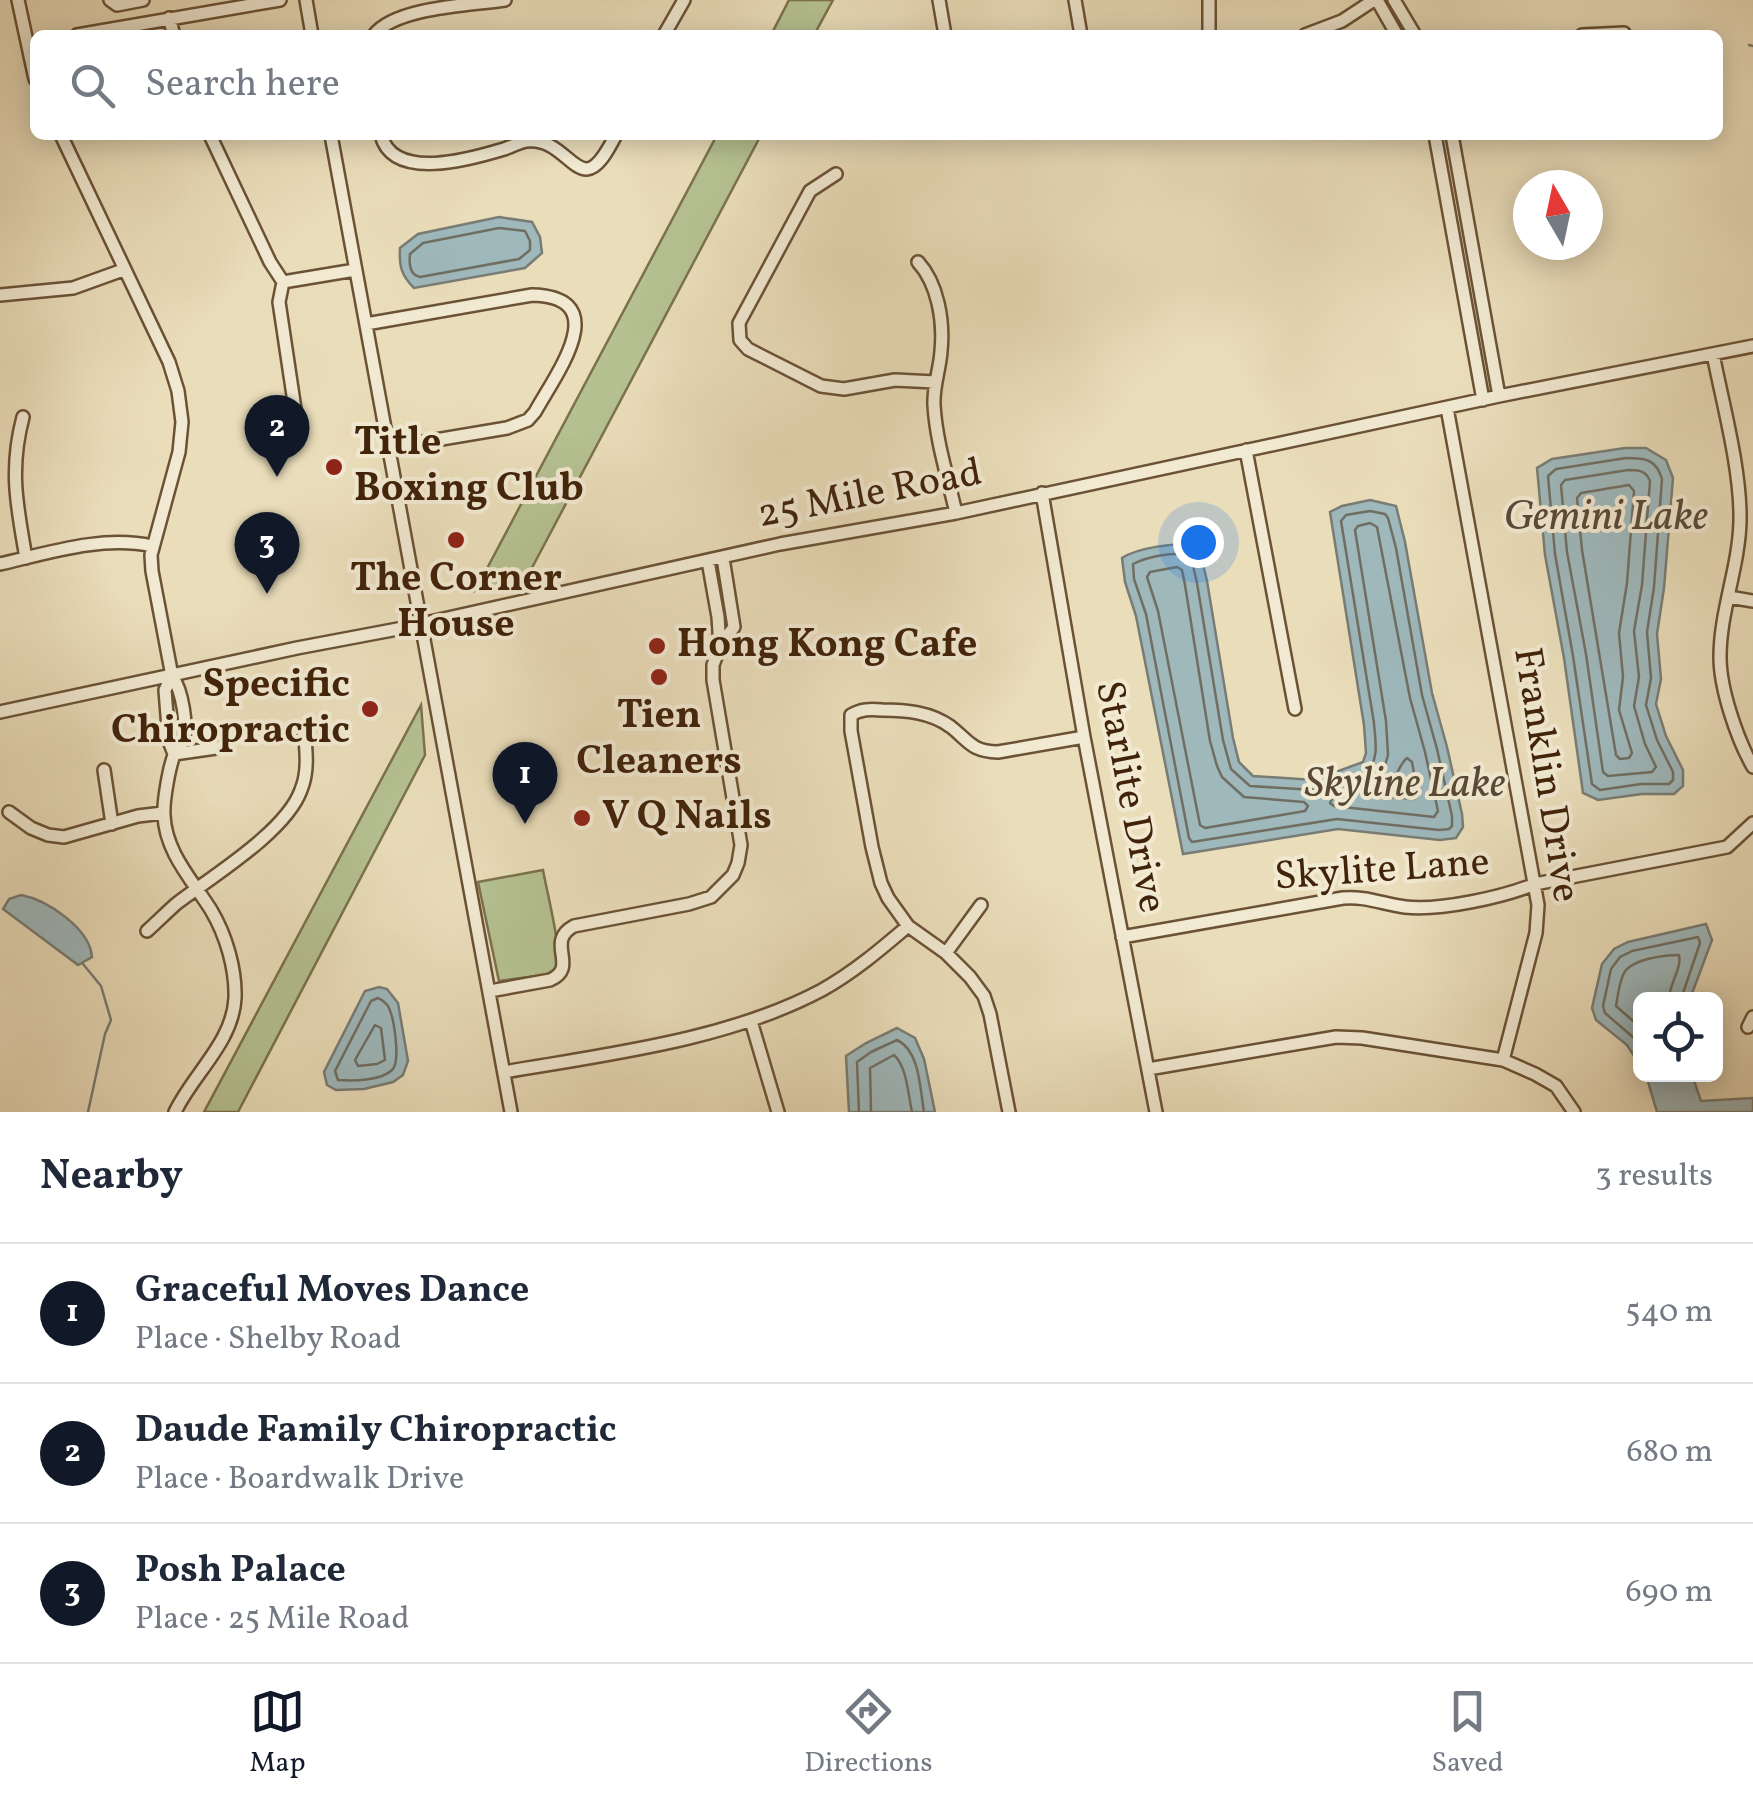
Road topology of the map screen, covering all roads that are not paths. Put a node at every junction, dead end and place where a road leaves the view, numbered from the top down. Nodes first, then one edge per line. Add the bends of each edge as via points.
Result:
1 (18, 0) edge
2 (110, 0) edge
3 (143, 0) edge
4 (280, 0) edge
5 (306, 0) edge
6 (506, 0) edge
7 (684, 0) edge
8 (939, 0) edge
9 (1075, 0) edge
10 (1209, 0) edge
11 (1376, 0) edge
12 (1394, 0) edge
13 (169, 18) junction
14 (103, 30) edge
15 (173, 30) edge
16 (311, 30) edge
17 (377, 30) edge
18 (667, 30) edge
19 (945, 30) edge
20 (1080, 30) edge
21 (1209, 30) edge
22 (1317, 30) edge
23 (1393, 30) edge
24 (1413, 30) edge
25 (30, 44) edge
26 (62, 140) edge
27 (212, 140) edge
28 (332, 140) edge
29 (382, 140) edge
30 (613, 140) edge
31 (1436, 140) edge
32 (1453, 140) edge
33 (836, 174) dead end
34 (1469, 235) junction
35 (1455, 239) junction
36 (918, 262) dead end
37 (123, 270) junction
38 (355, 270) junction
39 (283, 282) junction
40 (0, 295) edge
41 (366, 324) junction
42 (1753, 346) edge
43 (1714, 354) junction
44 (1493, 363) junction
45 (1478, 365) junction
46 (935, 382) junction
47 (1499, 396) junction
48 (1483, 400) junction
49 (1447, 408) junction
50 (23, 418) dead end
51 (298, 429) dead end
52 (388, 448) junction
53 (1246, 450) junction
54 (1042, 493) junction
55 (956, 513) junction
56 (152, 546) junction
57 (26, 558) junction
58 (723, 558) junction
59 (708, 561) junction
60 (0, 564) edge
61 (1730, 597) junction
62 (1753, 601) edge
63 (422, 624) junction
64 (720, 646) junction
65 (172, 676) junction
66 (1295, 710) dead end
67 (0, 712) edge
68 (304, 729) dead end
69 (1084, 737) junction
70 (223, 747) dead end
71 (174, 754) junction
72 (1753, 767) edge
73 (104, 770) dead end
74 (9, 812) dead end
75 (163, 813) junction
76 (112, 824) junction
77 (1752, 827) edge
78 (1536, 884) junction
79 (197, 889) junction
80 (981, 905) dead end
81 (908, 926) junction
82 (148, 931) dead end
83 (1122, 937) junction
84 (946, 953) junction
85 (490, 991) junction
86 (752, 1021) junction
87 (1503, 1060) junction
88 (1148, 1069) junction
89 (504, 1072) junction
90 (175, 1112) edge
91 (511, 1112) edge
92 (778, 1112) edge
93 (1009, 1112) edge
94 (1156, 1112) edge
95 (1574, 1112) edge

1 - 25 street
2 - 3 street
4 - 13 street
5 - 16 street
6 - 17 street via 422,12
7 - 18 street
8 - 19 street
9 - 20 street
10 - 21 street
11 - 22 street
11 - 23 street
12 - 24 street
13 - 14 street
13 - 15 street
26 - 37 street
27 - 39 street
28 - 38 street
29 - 30 street via 410,163 542,142 587,169
31 - 35 street
32 - 34 street
33 - 46 street via 810,191 739,323 740,340 833,389
34 - 35 street
34 - 44 street
35 - 45 street
36 - 46 street via 931,278 940,320
37 - 40 street via 73,288
37 - 56 street via 169,362 181,406 179,452
38 - 39 street
38 - 41 street
39 - 51 street via 279,302
41 - 52 street
41 - 52 street via 532,295 567,304 576,316 573,339 528,420
42 - 43 street, 25 Mile Road
43 - 47 street, 25 Mile Road
43 - 61 street via 1739,490
44 - 45 street
44 - 47 street
45 - 48 street
46 - 55 street via 936,423
47 - 48 street, 25 Mile Road
48 - 49 street, 25 Mile Road
49 - 53 street, 25 Mile Road
49 - 78 street, Franklin Drive
50 - 57 street via 14,468
52 - 63 street
53 - 54 street, 25 Mile Road
53 - 66 street
54 - 55 street, 25 Mile Road
54 - 69 street, Starlite Drive
55 - 58 street, 25 Mile Road
56 - 57 street via 96,544
56 - 65 street
57 - 60 street
58 - 59 street, 25 Mile Road
58 - 64 street via 734,628
59 - 63 street, 25 Mile Road
59 - 64 street
61 - 62 street
61 - 72 street via 1720,659
63 - 65 street, 25 Mile Road
63 - 85 street
64 - 85 street via 712,680 741,840 733,876 699,902 574,926 560,940 564,967 558,977
65 - 67 street, 25 Mile Road
65 - 71 street via 180,688 184,741
68 - 79 street via 304,780 295,804
69 - 81 street via 987,751 920,713 866,709 851,715 876,864
69 - 83 street, Starlite Drive
70 - 71 street
71 - 75 street
73 - 76 street
74 - 76 street via 31,828 64,838
75 - 76 street
75 - 79 street via 172,848
77 - 78 street, Skylite Lane via 1727,847
78 - 83 street, Skylite Lane via 1425,907 1343,898
78 - 87 street, Franklin Drive via 1536,932
79 - 82 street
79 - 90 street via 224,940 235,996 224,1035
80 - 84 street
81 - 84 street
81 - 86 street via 820,991
83 - 88 street, Starlite Drive
84 - 93 street via 984,996
85 - 89 street
86 - 89 street
86 - 92 street
87 - 88 street via 1336,1037
87 - 95 street via 1556,1086
88 - 94 street, Starlite Drive
89 - 91 street

